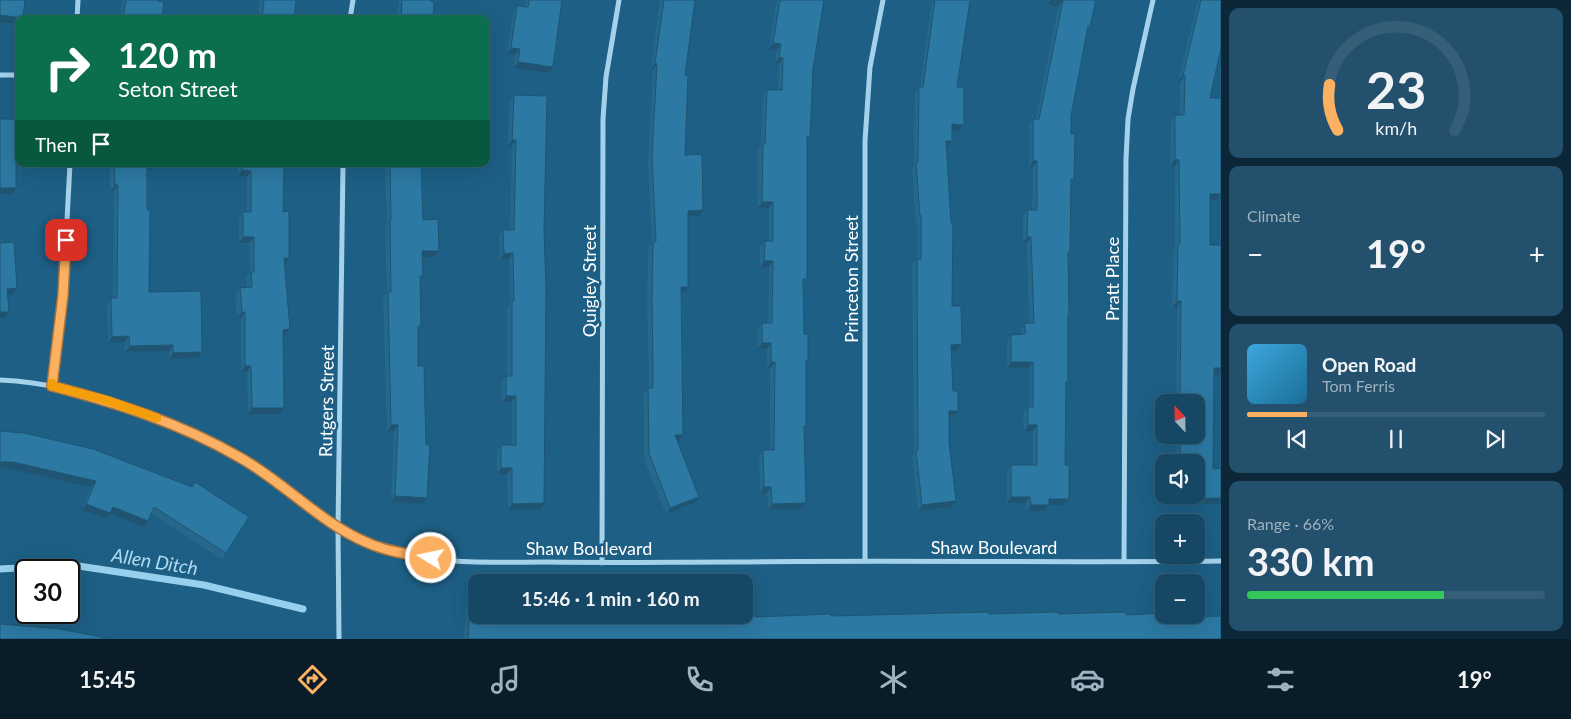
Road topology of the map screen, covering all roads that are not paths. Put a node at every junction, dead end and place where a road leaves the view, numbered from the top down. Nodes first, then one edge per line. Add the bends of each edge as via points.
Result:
1 (78, 0) edge
2 (353, 0) edge
3 (619, 0) edge
4 (883, 0) edge
5 (1153, 0) edge
6 (76, 15) edge
7 (351, 15) edge
8 (0, 75) edge
9 (15, 75) edge
10 (70, 167) edge
11 (342, 167) edge
12 (0, 380) edge
13 (52, 386) junction
14 (338, 528) junction
15 (864, 560) junction
16 (1221, 561) edge
17 (1124, 562) junction
18 (602, 563) junction
19 (338, 639) edge

1 - 6 street
2 - 7 street
3 - 18 street, Quigley Street via 606,77 603,119
4 - 15 street, Princeton Street via 870,67 865,141
5 - 17 street, Pratt Place via 1128,119
8 - 9 street
10 - 13 street via 63,295
11 - 14 street, Rutgers Street
12 - 13 street, Shaw Boulevard
13 - 14 street, Shaw Boulevard via 123,406 206,439 271,477
14 - 18 street, Shaw Boulevard via 393,551 450,561
14 - 19 street, Rutgers Street
15 - 17 street, Shaw Boulevard
15 - 18 street, Shaw Boulevard
16 - 17 street, Shaw Boulevard

